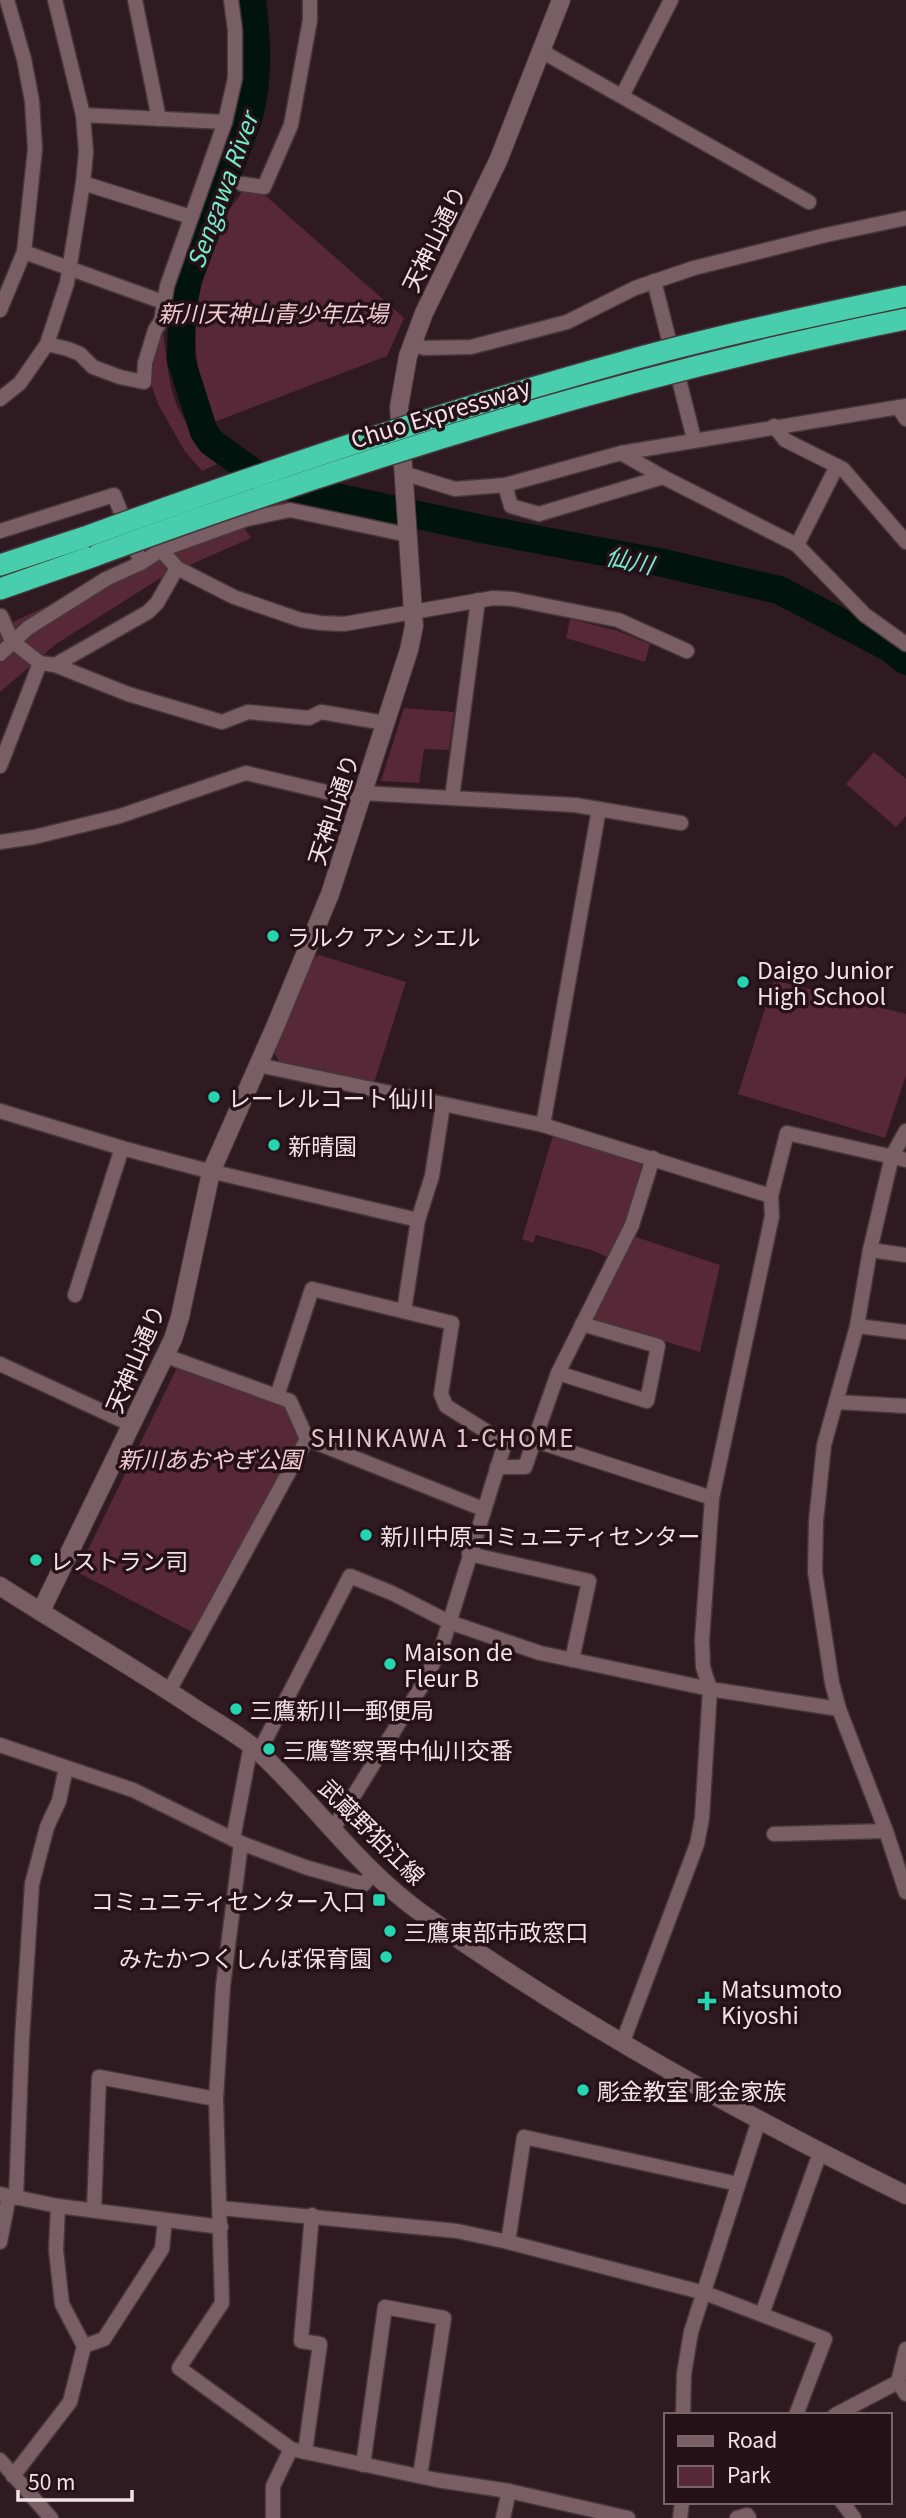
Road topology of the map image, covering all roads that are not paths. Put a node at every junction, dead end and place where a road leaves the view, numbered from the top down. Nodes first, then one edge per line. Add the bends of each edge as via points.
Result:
1 (7, 0) edge
2 (55, 0) edge
3 (135, 0) edge
4 (231, 0) edge
5 (310, 0) edge
6 (561, 0) edge
7 (671, 0) edge
8 (543, 52) junction
9 (622, 96) junction
10 (83, 115) junction
11 (159, 119) junction
12 (225, 122) junction
13 (83, 183) junction
14 (242, 184) dead end
15 (809, 202) dead end
16 (191, 217) junction
17 (906, 218) edge
18 (24, 253) junction
19 (70, 269) junction
20 (654, 281) junction
21 (906, 296) edge
22 (163, 302) junction
23 (0, 310) edge
24 (906, 319) edge
25 (411, 343) junction
26 (47, 344) junction
27 (0, 399) edge
28 (903, 411) edge
29 (774, 426) junction
30 (694, 439) junction
31 (621, 453) junction
32 (837, 466) junction
33 (403, 473) junction
34 (663, 477) junction
35 (505, 485) junction
36 (2, 527) edge
37 (407, 532) junction
38 (906, 542) edge
39 (797, 545) junction
40 (161, 550) junction
41 (141, 563) junction
42 (0, 565) edge
43 (177, 568) junction
44 (0, 590) edge
45 (478, 600) junction
46 (414, 611) junction
47 (1, 616) edge
48 (12, 641) junction
49 (906, 645) edge
50 (687, 651) dead end
51 (0, 654) edge
52 (40, 663) junction
53 (55, 665) junction
54 (385, 723) junction
55 (0, 766) edge
56 (361, 796) junction
57 (452, 798) junction
58 (599, 809) junction
59 (681, 823) dead end
60 (0, 842) edge
61 (258, 1065) junction
62 (443, 1105) junction
63 (0, 1111) edge
64 (543, 1125) junction
65 (906, 1131) edge
66 (122, 1148) junction
67 (653, 1158) junction
68 (899, 1158) edge
69 (211, 1172) junction
70 (771, 1196) junction
71 (418, 1220) junction
72 (870, 1250) junction
73 (906, 1255) edge
74 (75, 1295) dead end
75 (404, 1311) junction
76 (582, 1324) junction
77 (857, 1326) junction
78 (906, 1332) edge
79 (166, 1356) junction
80 (0, 1364) edge
81 (558, 1373) junction
82 (276, 1396) junction
83 (836, 1402) junction
84 (906, 1406) edge
85 (132, 1425) junction
86 (307, 1439) junction
87 (533, 1440) junction
88 (497, 1467) junction
89 (712, 1498) junction
90 (483, 1509) junction
91 (469, 1554) junction
92 (0, 1586) edge
93 (41, 1611) junction
94 (449, 1622) junction
95 (572, 1660) junction
96 (710, 1689) junction
97 (169, 1691) junction
98 (839, 1709) junction
99 (0, 1745) edge
100 (255, 1749) junction
101 (66, 1768) junction
102 (333, 1829) junction
103 (886, 1831) junction
104 (775, 1834) dead end
105 (237, 1841) junction
106 (373, 1873) junction
107 (906, 1892) edge
108 (622, 2044) junction
109 (216, 2099) junction
110 (759, 2120) junction
111 (820, 2153) junction
112 (738, 2184) junction
113 (906, 2195) edge
114 (8, 2196) edge
115 (58, 2206) junction
116 (220, 2208) junction
117 (94, 2210) junction
118 (312, 2215) junction
119 (165, 2220) junction
120 (220, 2227) junction
121 (0, 2242) edge
122 (508, 2242) junction
123 (705, 2292) junction
124 (762, 2314) junction
125 (84, 2346) junction
126 (906, 2349) edge
127 (902, 2388) edge
128 (683, 2413) edge
129 (797, 2413) edge
130 (840, 2413) edge
131 (298, 2450) junction
132 (0, 2460) edge
133 (363, 2465) junction
134 (13, 2476) junction
135 (421, 2476) junction
136 (509, 2491) junction
137 (606, 2516) edge
138 (51, 2518) edge
139 (272, 2518) edge
140 (503, 2518) edge
141 (628, 2518) edge
142 (737, 2518) edge
143 (749, 2518) edge

1 - 18 street via 24,60 34,125
2 - 10 street
3 - 11 street
4 - 12 street via 235,78
5 - 14 street via 291,125 264,187
6 - 8 street, 天神山通り
7 - 9 street
8 - 9 street
8 - 25 street, 天神山通り via 498,161
9 - 15 street
10 - 11 street
10 - 13 street
11 - 12 street
12 - 16 street
13 - 16 street
13 - 19 street
16 - 22 street
17 - 20 street
18 - 19 street
18 - 23 street
19 - 22 street
19 - 26 street
20 - 25 street via 567,322 471,347 424,348
20 - 30 street
21 - 42 highway, Chuo Expressway, bridge via 624,362 443,414
22 - 26 street via 144,382 93,367 80,354
24 - 44 highway, Chuo Expressway, bridge via 744,354 358,463
25 - 33 street, 天神山通り via 400,394
26 - 27 street via 20,383
28 - 29 street
29 - 30 street
29 - 32 street via 785,440
30 - 31 street
31 - 34 street
31 - 35 street
32 - 38 street
32 - 39 street
33 - 35 street via 455,489
33 - 37 street, 天神山通り
34 - 35 street via 539,514 511,506
34 - 39 street
36 - 41 street via 114,495
37 - 40 street via 290,510 247,519
37 - 46 street, 天神山通り
39 - 49 street via 865,615
40 - 41 street
40 - 43 street
41 - 48 street via 73,598
43 - 46 street via 234,597 301,620 344,624
43 - 53 street via 148,612
45 - 46 street
45 - 50 street via 513,599 602,616
45 - 57 street
46 - 54 street, 天神山通り via 409,650
47 - 48 street
48 - 51 street
48 - 52 street
52 - 53 street
52 - 55 street
53 - 54 street via 128,694 222,722 248,712 309,718 321,712
54 - 56 street, 天神山通り
56 - 57 street
56 - 60 street via 246,773 120,816
56 - 61 street, 天神山通り via 330,894
57 - 58 street
58 - 59 street
58 - 64 street
61 - 62 street
61 - 69 street, 天神山通り
62 - 64 street
62 - 71 street via 432,1176
63 - 66 street
64 - 67 street
65 - 68 street
66 - 69 street
66 - 74 street
67 - 70 street
67 - 76 street via 632,1224
68 - 70 street via 787,1133
68 - 72 street
69 - 71 street
69 - 79 street, 天神山通り via 180,1317
70 - 89 street via 772,1216
71 - 75 street
72 - 73 street
72 - 77 street
75 - 82 street via 312,1289
75 - 88 street via 452,1324 441,1394 446,1406 505,1443
76 - 81 street
76 - 81 street via 657,1346 647,1401
77 - 78 street
77 - 83 street
79 - 82 street
79 - 85 street, 天神山通り
80 - 85 street
81 - 87 street
82 - 86 street via 290,1401
83 - 84 street
83 - 98 street via 824,1445 815,1572
85 - 93 street, 天神山通り
86 - 90 street
86 - 97 street
87 - 88 street via 525,1466
87 - 89 street
88 - 90 street
89 - 96 street via 702,1640
90 - 91 street
91 - 94 street
91 - 95 street via 589,1581
92 - 93 street, 武蔵野狛江線
93 - 97 street, 武蔵野狛江線
94 - 95 street
94 - 100 street via 350,1576
94 - 102 street via 423,1684
95 - 96 street
96 - 98 street
96 - 108 street via 697,1844
97 - 100 street, 武蔵野狛江線
98 - 103 street
99 - 101 street
100 - 102 street, 武蔵野狛江線
100 - 105 street
101 - 105 street via 133,1790
101 - 114 street via 32,1884
102 - 106 street, 武蔵野狛江線
103 - 104 street
103 - 107 street
105 - 106 street via 364,1884
105 - 109 street
106 - 108 street, 武蔵野狛江線 via 418,1911
108 - 110 street, 武蔵野狛江線
109 - 116 street
109 - 117 street via 99,2077
110 - 111 street, 武蔵野狛江線
110 - 112 street
111 - 113 street, 武蔵野狛江線
111 - 124 street
112 - 122 street via 524,2137
112 - 123 street
114 - 115 street
114 - 121 street
115 - 117 street
115 - 125 street via 56,2250 62,2304
116 - 118 street
116 - 120 street
117 - 119 street
118 - 122 street via 457,2231
118 - 131 street via 302,2342 320,2344
119 - 120 street
119 - 125 street via 162,2249 104,2339
120 - 131 street via 222,2303 179,2368
122 - 123 street
123 - 124 street
123 - 128 street via 686,2356
124 - 129 street via 825,2339
125 - 134 street via 70,2402
126 - 127 street
127 - 130 street
131 - 133 street
131 - 139 street via 273,2486
132 - 134 street
133 - 135 street
133 - 135 street via 386,2307 444,2318
134 - 138 street
135 - 136 street
136 - 137 street
136 - 140 street
137 - 141 street
142 - 143 street

